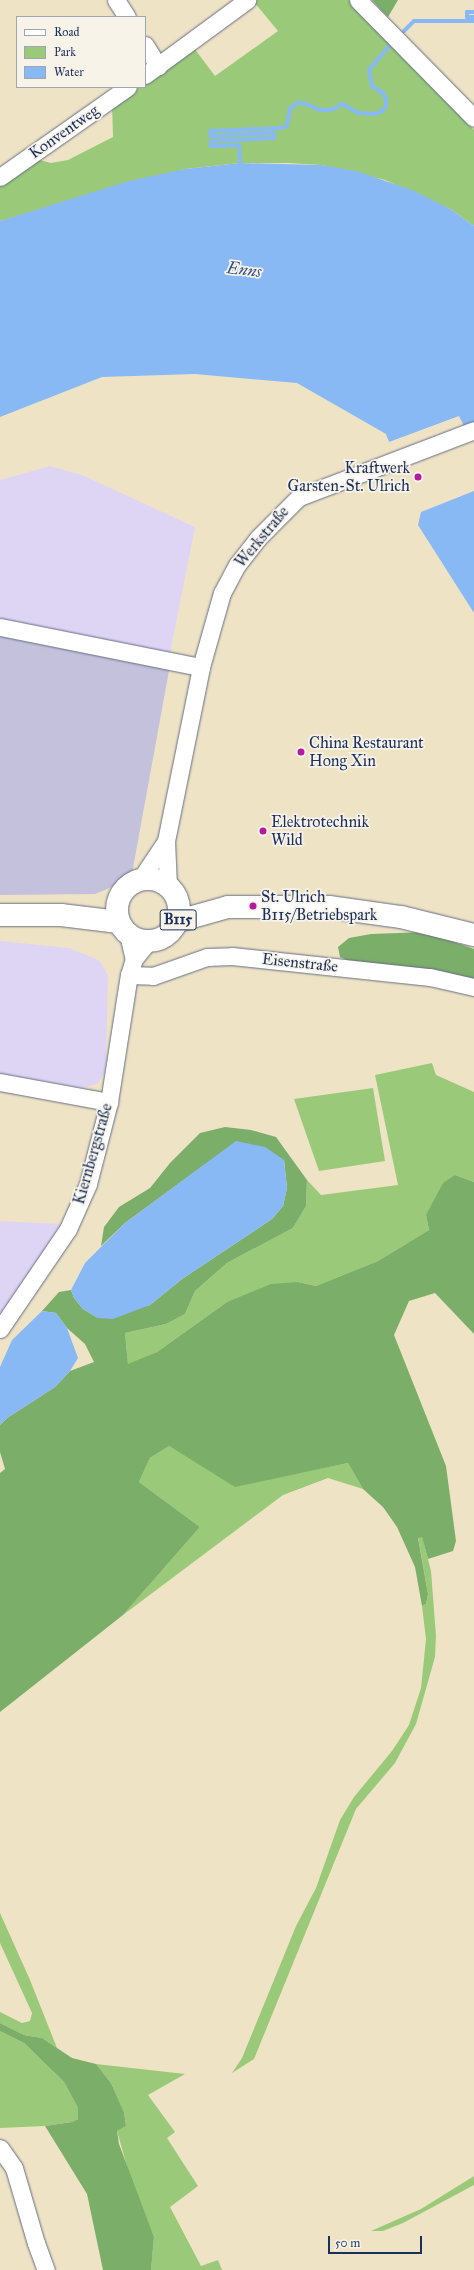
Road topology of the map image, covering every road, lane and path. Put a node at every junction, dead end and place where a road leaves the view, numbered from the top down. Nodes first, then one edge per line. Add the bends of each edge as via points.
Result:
1 (116, 0) edge
2 (247, 0) edge
3 (358, 0) edge
4 (126, 16) edge
5 (146, 49) edge
6 (152, 70) edge
7 (127, 88) edge
8 (471, 111) edge
9 (0, 177) edge
10 (474, 430) edge
11 (0, 627) edge
12 (201, 667) junction
13 (166, 841) junction
14 (140, 880) junction
15 (172, 892) junction
16 (119, 900) junction
17 (228, 907) junction
18 (0, 915) edge
19 (61, 915) junction
20 (178, 921) junction
21 (123, 928) junction
22 (474, 935) edge
23 (148, 942) junction
24 (134, 959) junction
25 (129, 975) junction
26 (474, 986) edge
27 (0, 1082) edge
28 (109, 1102) junction
29 (0, 1329) edge
30 (0, 2148) edge
31 (46, 2270) edge

1 - 4 street
2 - 6 street
3 - 8 street
5 - 6 street
7 - 9 street, Konventweg
10 - 12 street, Werkstraße via 299,497 247,552 222,593
11 - 12 street
12 - 13 street, Werkstraße
13 - 14 street, Werkstraße
13 - 15 street, Werkstraße
14 - 15 main road, B115 via 154,880
14 - 16 main road via 126,888
15 - 17 main road, B115
15 - 20 main road, B115
16 - 19 main road, B115
16 - 21 main road
17 - 20 main road, B115
17 - 22 main road, B115 via 286,905 370,911
18 - 19 main road, B115
19 - 21 main road, B115
20 - 23 main road, B115 via 169,934
21 - 23 main road, B115
21 - 24 street
23 - 24 street, Kiernbergstraße
24 - 25 street, Kiernbergstraße
25 - 26 street, Eisenstraße via 153,976 207,957 232,956 430,977
25 - 28 street, Kiernbergstraße
27 - 28 street
28 - 29 street, Kiernbergstraße via 96,1158 79,1206 54,1252
30 - 31 street via 14,2168

